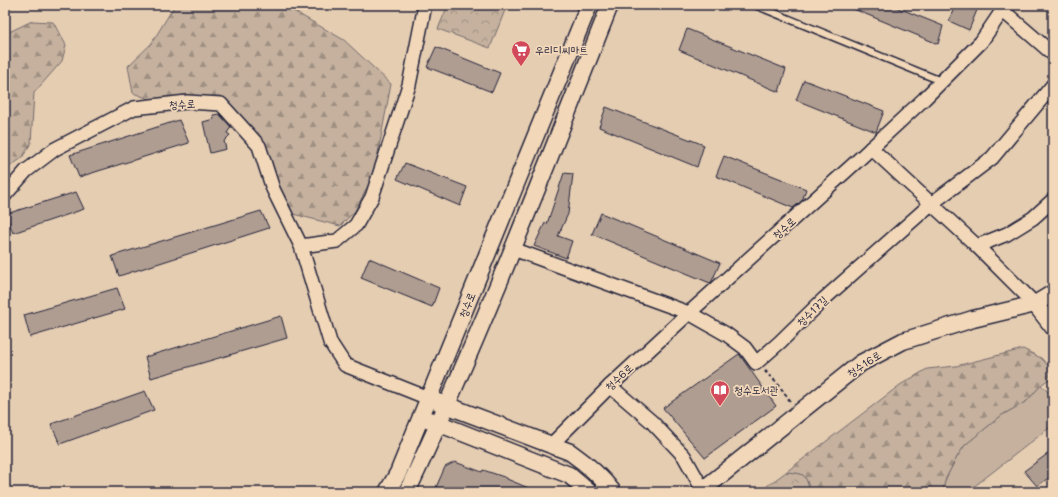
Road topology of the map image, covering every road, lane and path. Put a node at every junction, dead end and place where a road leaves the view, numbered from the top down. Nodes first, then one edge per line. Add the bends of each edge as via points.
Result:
1 (425, 5) edge
2 (590, 5) edge
3 (610, 5) edge
4 (755, 5) edge
5 (1004, 8) edge
6 (1053, 54) edge
7 (941, 81) junction
8 (1053, 85) edge
9 (871, 148) junction
10 (5, 195) edge
11 (1053, 200) edge
12 (931, 204) junction
13 (301, 246) junction
14 (976, 246) junction
15 (513, 249) junction
16 (1053, 293) edge
17 (1035, 304) junction
18 (689, 313) junction
19 (1053, 327) edge
20 (756, 363) junction
21 (610, 386) junction
22 (406, 389) junction
23 (428, 398) junction
24 (447, 405) junction
25 (795, 405) dead end
26 (421, 416) junction
27 (440, 423) junction
28 (552, 444) junction
29 (702, 491) edge
30 (387, 492) edge
31 (407, 492) edge
32 (589, 492) edge
33 (613, 492) edge

1 - 13 street via 409,85 372,197 356,225 337,241
2 - 23 street, 청수로
3 - 15 street, 청수로
4 - 7 lane
5 - 6 street
5 - 7 street, 청수로 via 981,42
7 - 9 street, 청수로
8 - 12 street, 청수17길 via 992,158
9 - 12 street
9 - 18 street, 청수로
10 - 13 street, 청수로 via 26,171 55,149 134,108 187,102 221,104 260,146 273,189
11 - 14 street via 1033,218 1007,234
12 - 14 street
12 - 20 street, 청수17길
13 - 22 street, 청수로 via 330,342 345,365
14 - 17 street
15 - 18 street
15 - 24 street, 청수로
16 - 17 street, 청수16로
17 - 19 street
17 - 29 street, 청수16로 via 903,341 861,363
18 - 20 street via 746,348
18 - 21 street, 청수6로
20 - 25 path
21 - 28 street, 청수6로
21 - 29 street, 청수16로 via 652,422 684,456
22 - 23 street, 청수로
22 - 26 street via 418,402
23 - 24 street
23 - 26 street, 청수로
24 - 27 street, 청수로
24 - 28 street
26 - 27 street
26 - 30 street, 청수로 via 398,473
27 - 31 street, 청수로
27 - 32 street via 569,475
28 - 33 street via 586,463

